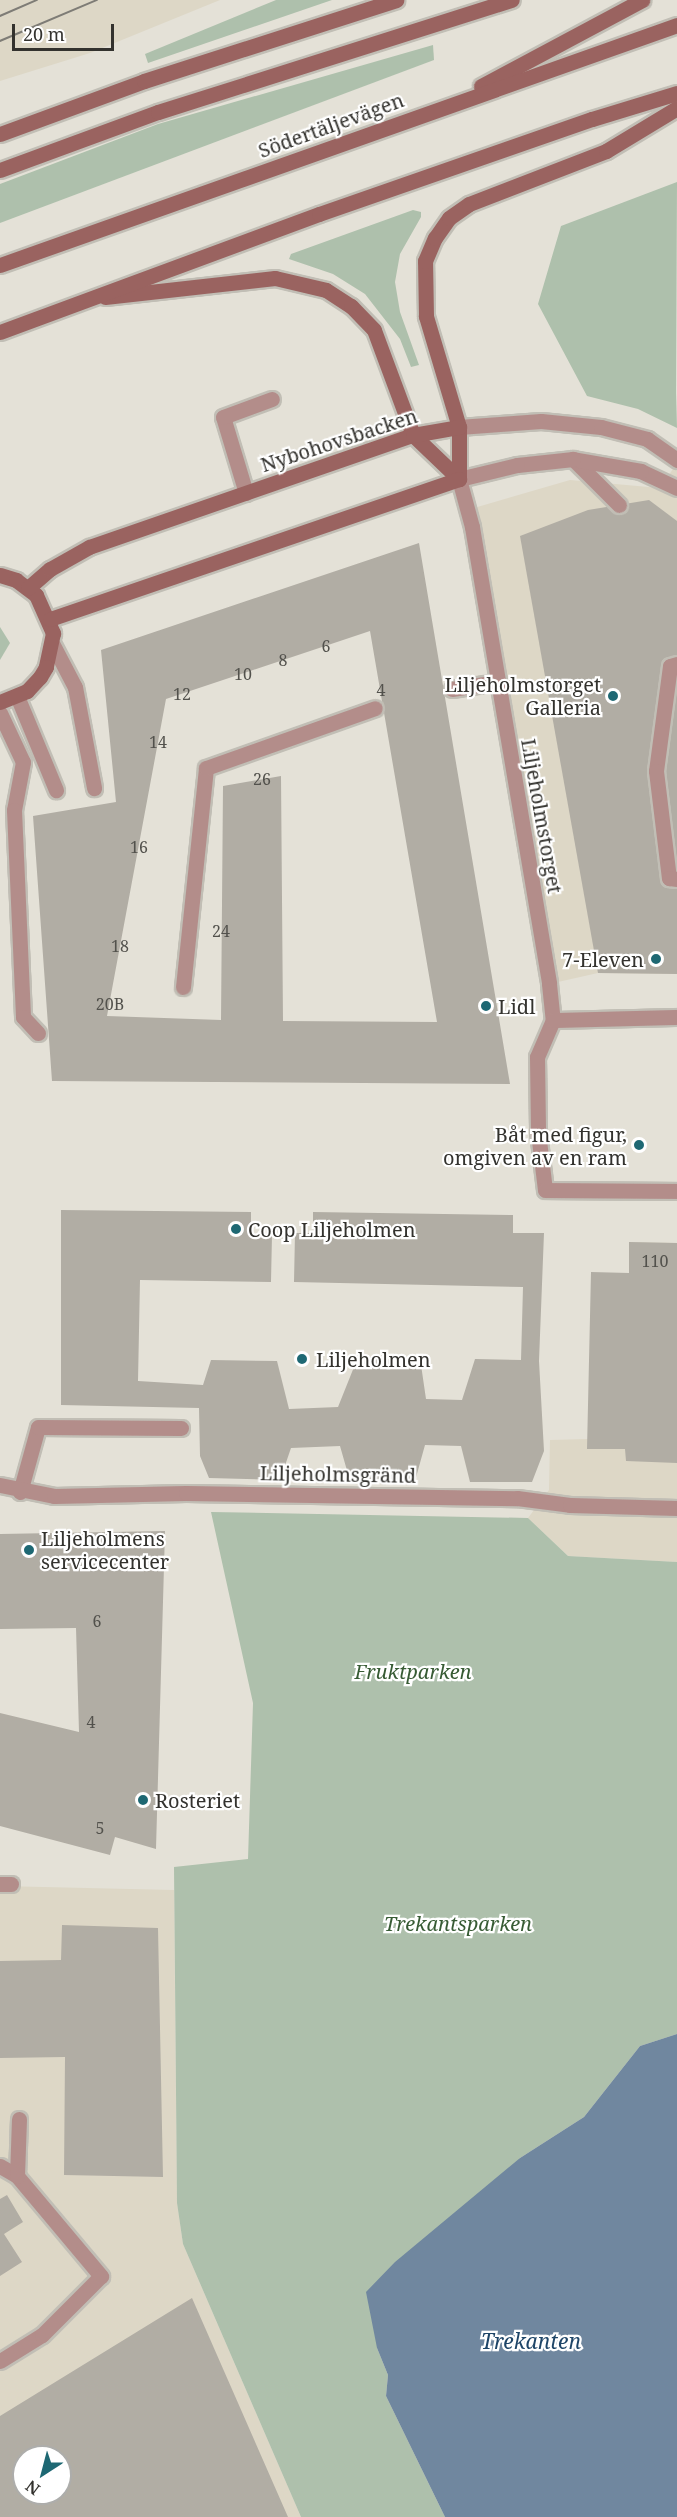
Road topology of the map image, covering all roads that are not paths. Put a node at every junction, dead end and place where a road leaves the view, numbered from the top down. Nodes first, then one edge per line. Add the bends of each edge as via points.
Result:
1 (396, 0) edge
2 (512, 0) edge
3 (642, 0) edge
4 (677, 25) edge
5 (677, 93) edge
6 (677, 108) edge
7 (436, 110) junction
8 (0, 134) edge
9 (0, 170) edge
10 (0, 265) edge
11 (81, 300) junction
12 (0, 332) edge
13 (272, 399) dead end
14 (459, 427) junction
15 (413, 435) junction
16 (573, 459) junction
17 (677, 460) edge
18 (459, 479) junction
19 (677, 488) edge
20 (246, 493) junction
21 (619, 505) dead end
22 (0, 575) edge
23 (28, 588) junction
24 (50, 619) junction
25 (53, 645) junction
26 (677, 664) edge
27 (497, 682) junction
28 (452, 689) dead end
29 (17, 696) junction
30 (0, 702) edge
31 (375, 708) dead end
32 (0, 713) edge
33 (94, 788) dead end
34 (56, 790) dead end
35 (677, 879) edge
36 (183, 987) dead end
37 (677, 1017) edge
38 (553, 1020) junction
39 (38, 1033) dead end
40 (677, 1191) edge
41 (181, 1428) dead end
42 (0, 1485) edge
43 (20, 1492) junction
44 (677, 1508) edge
45 (19, 2119) dead end
46 (0, 2166) edge
47 (17, 2176) junction
48 (0, 2361) edge

1 - 8 street via 144,81
2 - 9 street via 158,111
3 - 7 street
4 - 7 street, Södertäljevägen
5 - 11 street via 581,123
6 - 14 street via 606,151 469,204 449,218 435,238 425,261 426,316
7 - 10 street, Södertäljevägen
11 - 12 street
11 - 15 street via 274,278 326,290 351,306 374,330
13 - 20 street via 223,417
14 - 15 street, Nybohovsbacken
14 - 17 street, Nybohovsbacken via 541,421 602,427 647,439
14 - 18 street
15 - 18 street
15 - 20 street, Nybohovsbacken
16 - 18 street via 517,465
16 - 19 street via 641,471
16 - 21 street
18 - 24 street
18 - 27 street, Liljeholmstorget via 472,527
20 - 23 street, Nybohovsbacken via 89,547 50,569
22 - 23 street
23 - 24 street
24 - 25 street
25 - 29 street via 40,677
25 - 33 street via 75,687
26 - 35 street via 670,666 656,771 669,878
27 - 28 street
27 - 38 street, Liljeholmstorget
29 - 30 street
29 - 34 street
31 - 36 street via 206,768
32 - 39 street via 23,762 14,810 23,1017
37 - 38 street
38 - 40 street via 537,1057 538,1132 545,1190
41 - 43 street via 38,1427
42 - 43 street, Liljeholmsgränd
43 - 44 street, Liljeholmsgränd via 54,1496 186,1493 518,1498 570,1505
45 - 47 street
46 - 47 street
47 - 48 street via 100,2276 42,2335

